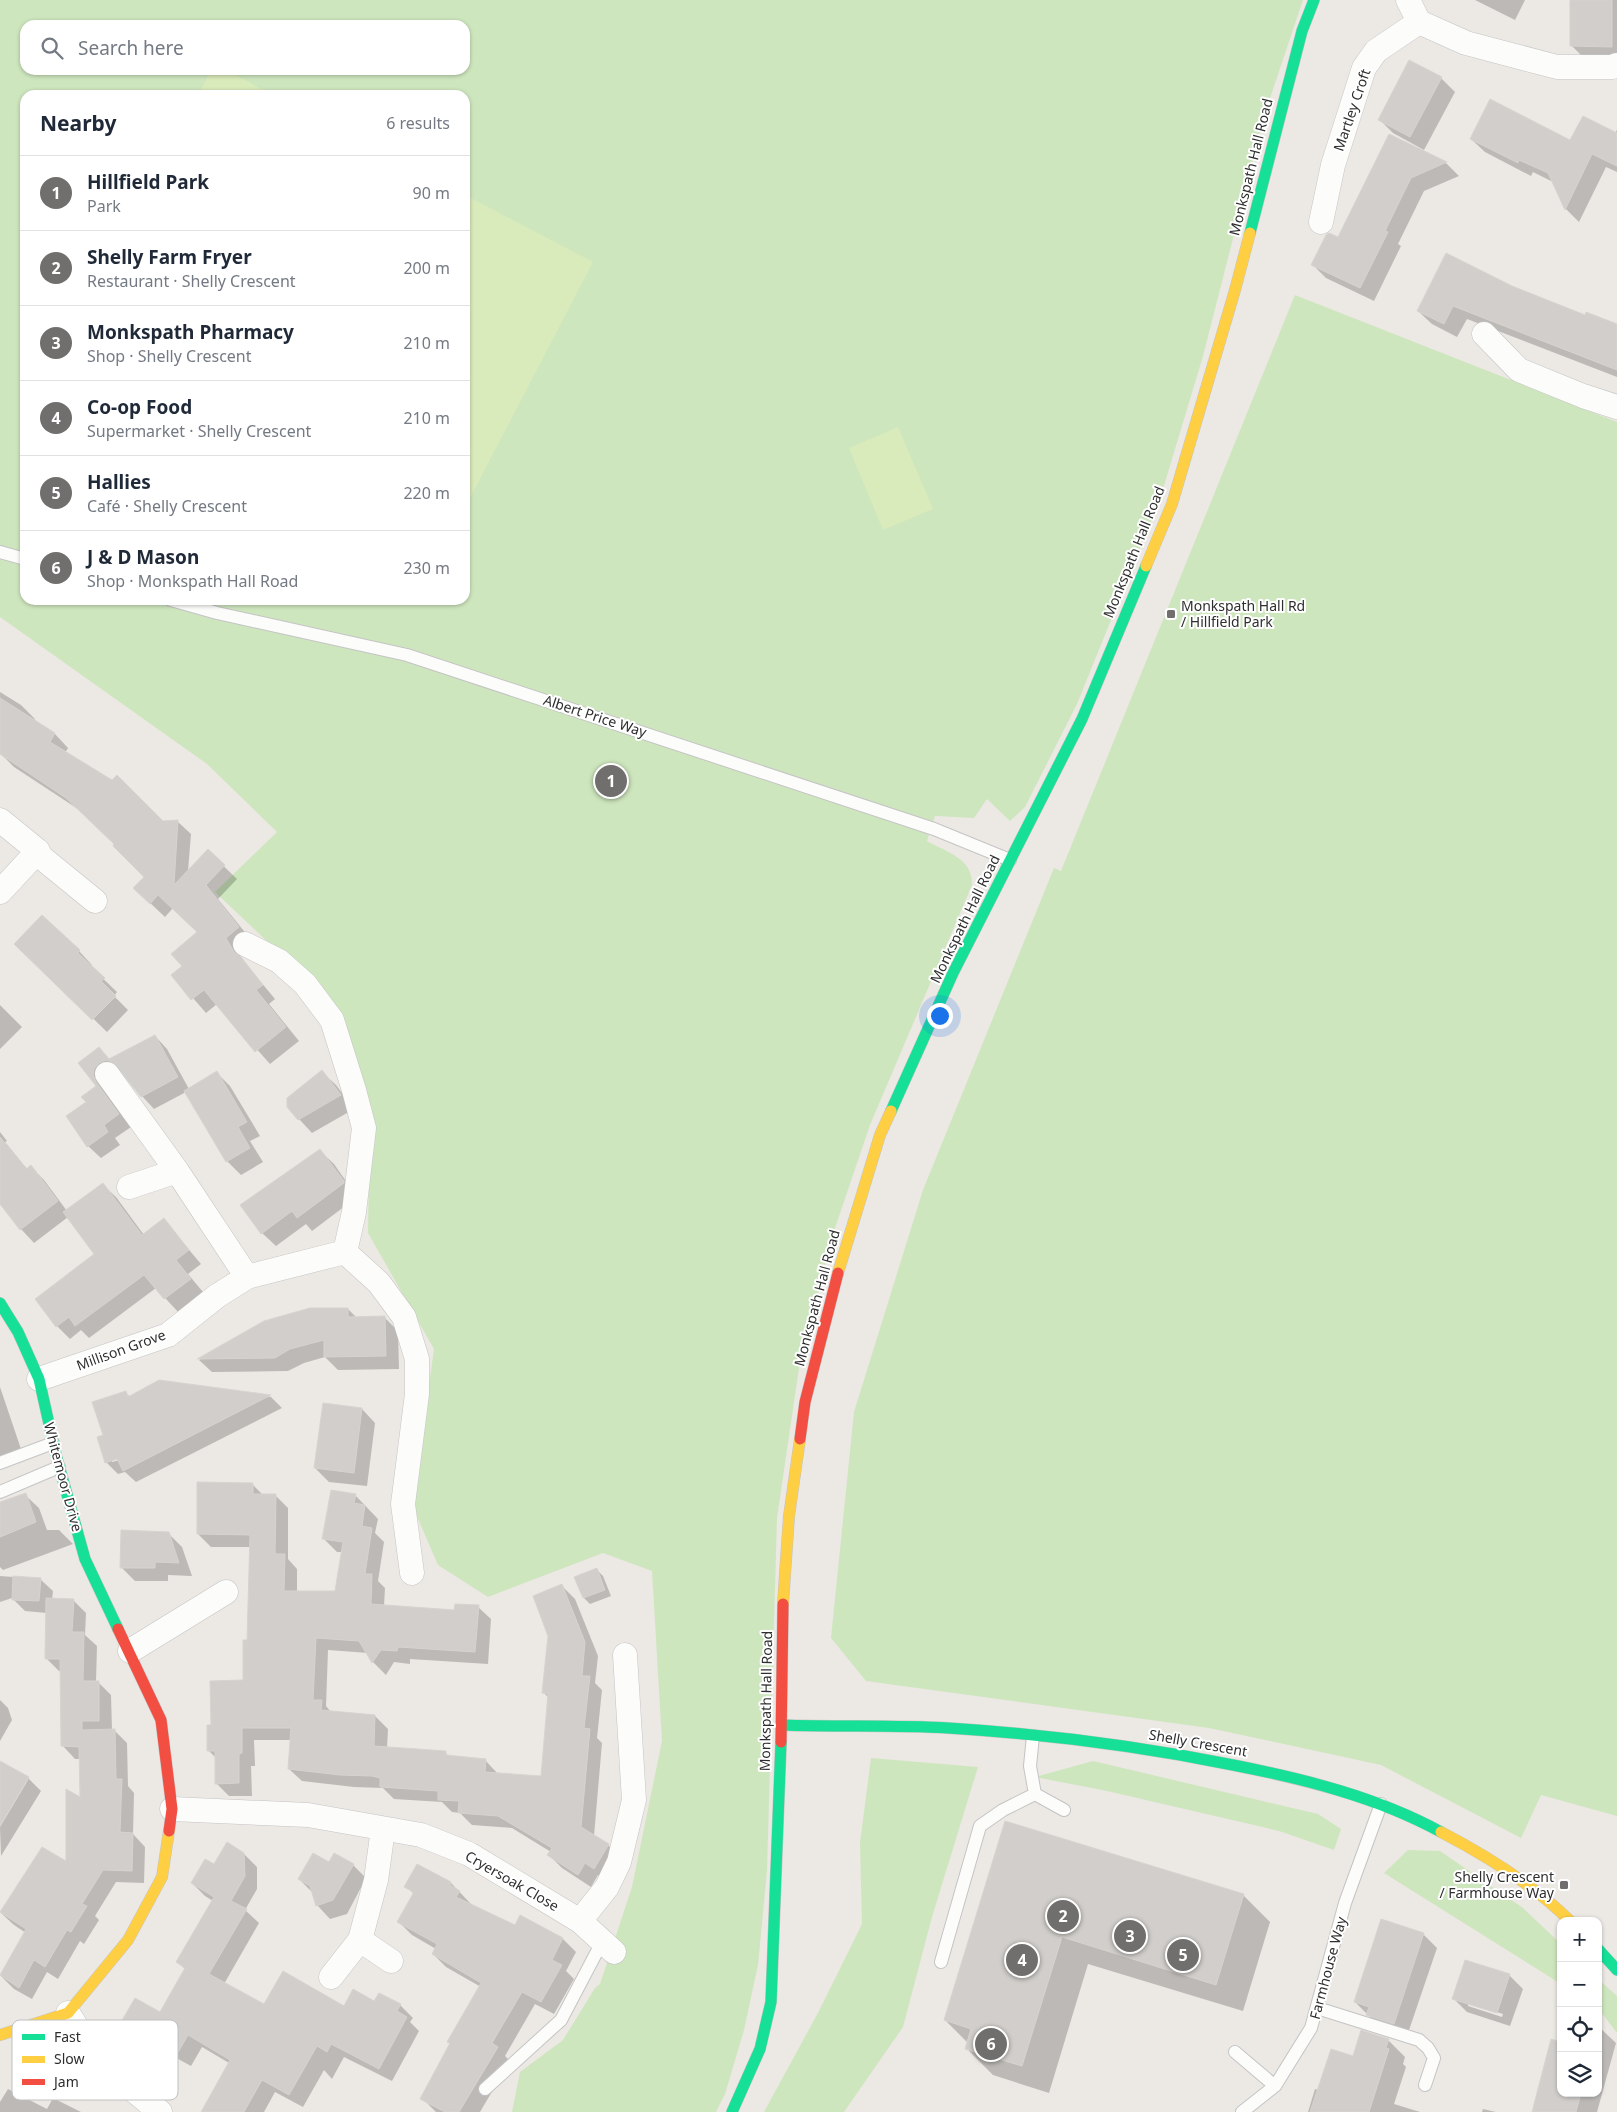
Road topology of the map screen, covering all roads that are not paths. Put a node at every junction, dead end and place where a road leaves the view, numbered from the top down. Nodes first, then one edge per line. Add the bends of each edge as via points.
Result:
1 (1314, 0) edge
2 (1408, 0) edge
3 (1420, 22) junction
4 (1617, 65) edge
5 (1321, 222) dead end
6 (1484, 334) dead end
7 (1617, 407) edge
8 (0, 552) edge
9 (20, 558) edge
10 (189, 605) edge
11 (0, 820) edge
12 (38, 851) junction
13 (1010, 860) junction
14 (0, 892) edge
15 (95, 901) dead end
16 (245, 944) dead end
17 (107, 1074) dead end
18 (176, 1171) junction
19 (128, 1187) dead end
20 (346, 1252) junction
21 (247, 1277) junction
22 (0, 1303) edge
23 (40, 1379) junction
24 (53, 1443) junction
25 (0, 1462) edge
26 (59, 1467) junction
27 (0, 1492) edge
28 (412, 1573) dead end
29 (226, 1592) dead end
30 (130, 1651) junction
31 (625, 1654) dead end
32 (782, 1725) junction
33 (1032, 1736) junction
34 (1035, 1794) junction
35 (1381, 1804) junction
36 (172, 1808) junction
37 (1064, 1810) dead end
38 (384, 1829) junction
39 (1566, 1917) edge
40 (580, 1921) junction
41 (360, 1940) junction
42 (608, 1947) joint
43 (1602, 1954) edge
44 (391, 1961) dead end
45 (941, 1962) dead end
46 (1617, 1970) edge
47 (331, 1977) dead end
48 (1317, 2008) junction
49 (68, 2013) junction
50 (46, 2020) edge
51 (72, 2020) edge
52 (12, 2031) edge
53 (0, 2035) edge
54 (1235, 2052) dead end
55 (1425, 2085) dead end
56 (1276, 2086) junction
57 (485, 2090) dead end
58 (146, 2100) edge
59 (160, 2112) edge
60 (732, 2112) edge
61 (1242, 2112) edge

1 - 13 street, Monkspath Hall Road via 1302,31 1235,290 1172,504 1082,718
2 - 3 street
3 - 4 street via 1466,43 1557,67
3 - 5 street, Martley Croft via 1376,51 1364,68 1333,165
6 - 7 street via 1519,370
8 - 9 lane
10 - 13 lane, Albert Price Way via 408,655 934,829
11 - 12 street
12 - 14 street
12 - 15 street via 41,857
13 - 32 street, Monkspath Hall Road via 953,972 880,1135 838,1272 805,1402 788,1516 782,1622
16 - 20 street via 279,961 305,984 332,1020 364,1128
17 - 18 street
18 - 19 street
18 - 21 street
20 - 21 street, Millison Grove
20 - 28 street via 379,1283 404,1317 417,1359 417,1394 403,1504
21 - 23 street, Millison Grove via 168,1335
22 - 23 street, Whitemoor Drive
23 - 24 street, Whitemoor Drive
24 - 25 lane
24 - 26 street, Whitemoor Drive
26 - 27 lane
26 - 30 street, Whitemoor Drive via 85,1559
29 - 30 street
30 - 36 street, Whitemoor Drive via 161,1720
31 - 40 street via 634,1800 619,1862 607,1887
32 - 33 street, Shelly Crescent via 914,1727
32 - 60 street, Monkspath Hall Road via 771,2002 760,2049
33 - 34 lane via 1030,1766
33 - 35 street, Shelly Crescent via 1098,1741 1248,1766
34 - 37 lane
34 - 45 lane via 980,1826
35 - 39 street, Shelly Crescent via 1440,1830 1492,1860 1553,1903
35 - 48 lane, Farmhouse Way via 1345,1903
36 - 38 street, Cryersoak Close via 308,1814
36 - 49 street, Whitemoor Drive via 162,1877 128,1940
38 - 40 street, Cryersoak Close via 421,1835 469,1854
38 - 41 street via 376,1880
40 - 42 street, Cryersoak Close
41 - 44 street
41 - 47 street
42 - 57 lane via 561,2020
43 - 46 street
48 - 55 lane via 1419,2040 1434,2058
48 - 56 lane, Farmhouse Way via 1311,2028
49 - 50 street
49 - 51 street
52 - 53 street
54 - 56 lane
56 - 61 lane, Farmhouse Way
58 - 59 street

